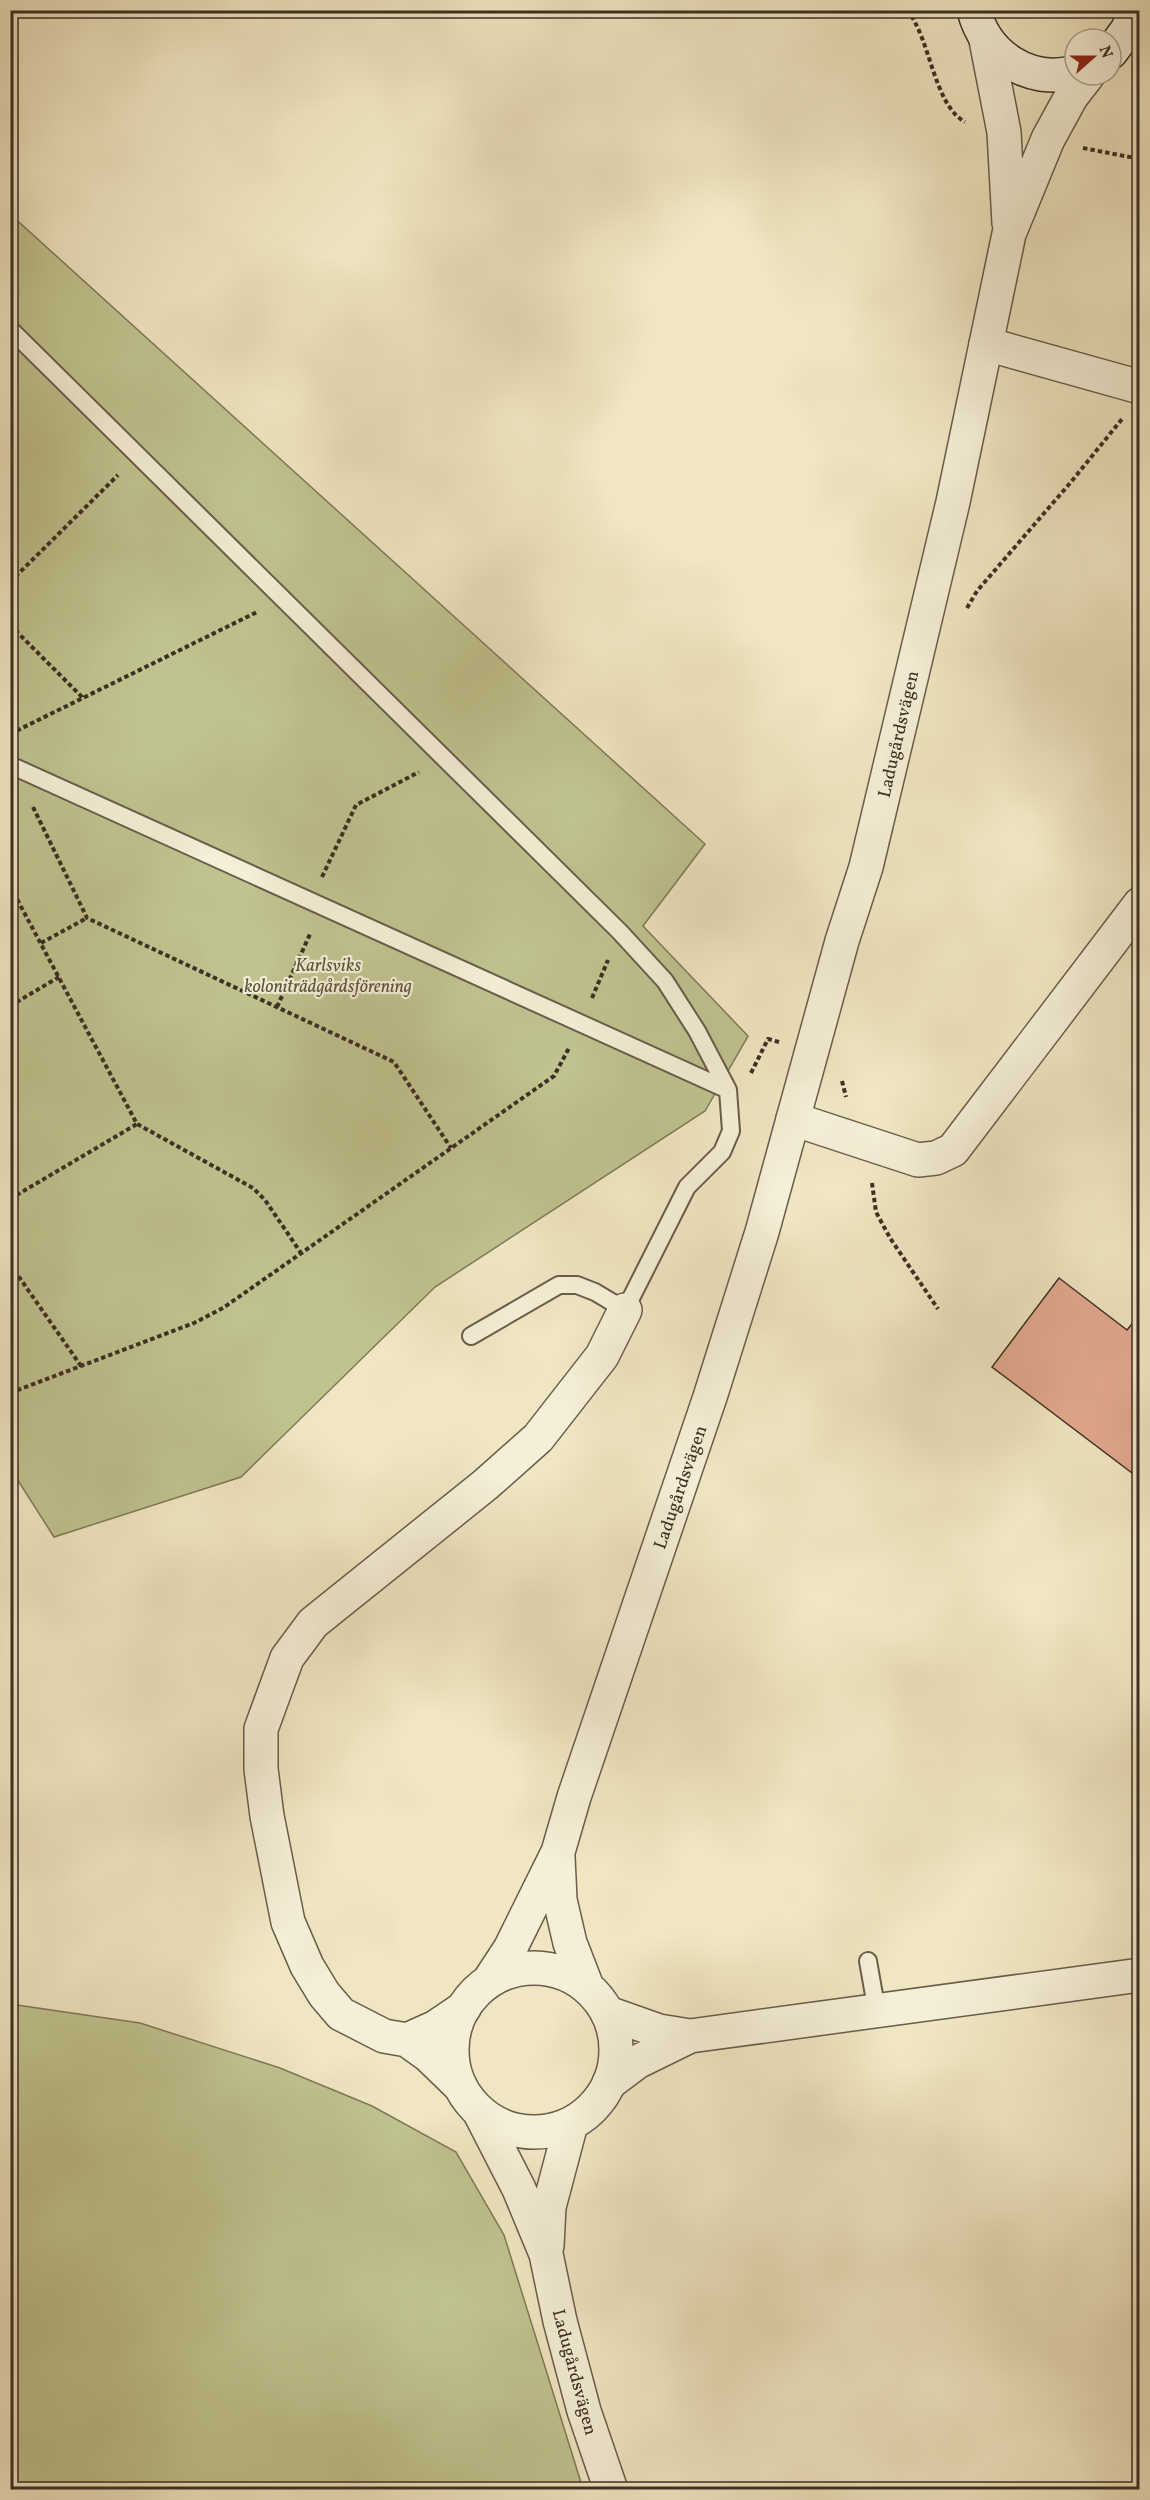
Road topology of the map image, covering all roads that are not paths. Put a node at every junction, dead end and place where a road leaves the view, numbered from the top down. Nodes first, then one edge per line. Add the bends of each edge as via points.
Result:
1 (1134, 10) edge
2 (980, 25) edge
3 (1124, 43) edge
4 (1063, 74) edge
5 (1079, 87) edge
6 (1009, 234) junction
7 (10, 329) edge
8 (986, 344) junction
9 (1138, 387) edge
10 (12, 766) edge
11 (1140, 904) edge
12 (728, 1090) junction
13 (793, 1119) junction
14 (626, 1310) junction
15 (471, 1336) dead end
16 (558, 1852) junction
17 (868, 1961) dead end
18 (1139, 1981) edge
19 (489, 1982) junction
20 (587, 1987) junction
21 (464, 2008) junction
22 (877, 2012) junction
23 (608, 2013) junction
24 (690, 2036) junction
25 (407, 2040) junction
26 (609, 2083) junction
27 (469, 2098) junction
28 (571, 2124) junction
29 (546, 2254) junction
30 (611, 2490) edge

1 - 3 street
2 - 4 street, Ladugårdsvägen via 996,52 1022,69 1052,76
2 - 6 street, Ladugårdsvägen via 997,88 1005,142
5 - 6 street, Ladugårdsvägen via 1048,139
6 - 8 street, Ladugårdsvägen
7 - 12 lane via 620,932 665,981
8 - 9 street
8 - 13 street, Ladugårdsvägen via 953,502 866,867
10 - 12 lane
11 - 13 street via 953,1150 936,1158 918,1160
12 - 14 lane via 731,1131 722,1152 687,1187
13 - 16 street, Ladugårdsvägen via 710,1397
14 - 15 lane via 577,1285 559,1285
14 - 25 street via 602,1356 538,1438 313,1623 287,1658 261,1729 267,1816 288,1922 307,1966 341,2014 384,2036
16 - 19 street, Ladugårdsvägen via 510,1949
16 - 20 street, Ladugårdsvägen via 560,1900 570,1943
17 - 22 lane
18 - 22 street
19 - 20 street via 504,1973 539,1968 556,1971
19 - 21 street
20 - 23 street
21 - 25 street
21 - 27 street via 457,2022 452,2055
22 - 24 street
23 - 24 street via 659,2031
23 - 26 street via 616,2048
24 - 26 street via 637,2062
25 - 27 street via 428,2055
26 - 28 street via 600,2100
27 - 28 street via 499,2124 523,2132
27 - 29 street, Ladugårdsvägen via 510,2170
28 - 29 street, Ladugårdsvägen via 549,2207
29 - 30 street, Ladugårdsvägen via 584,2411

